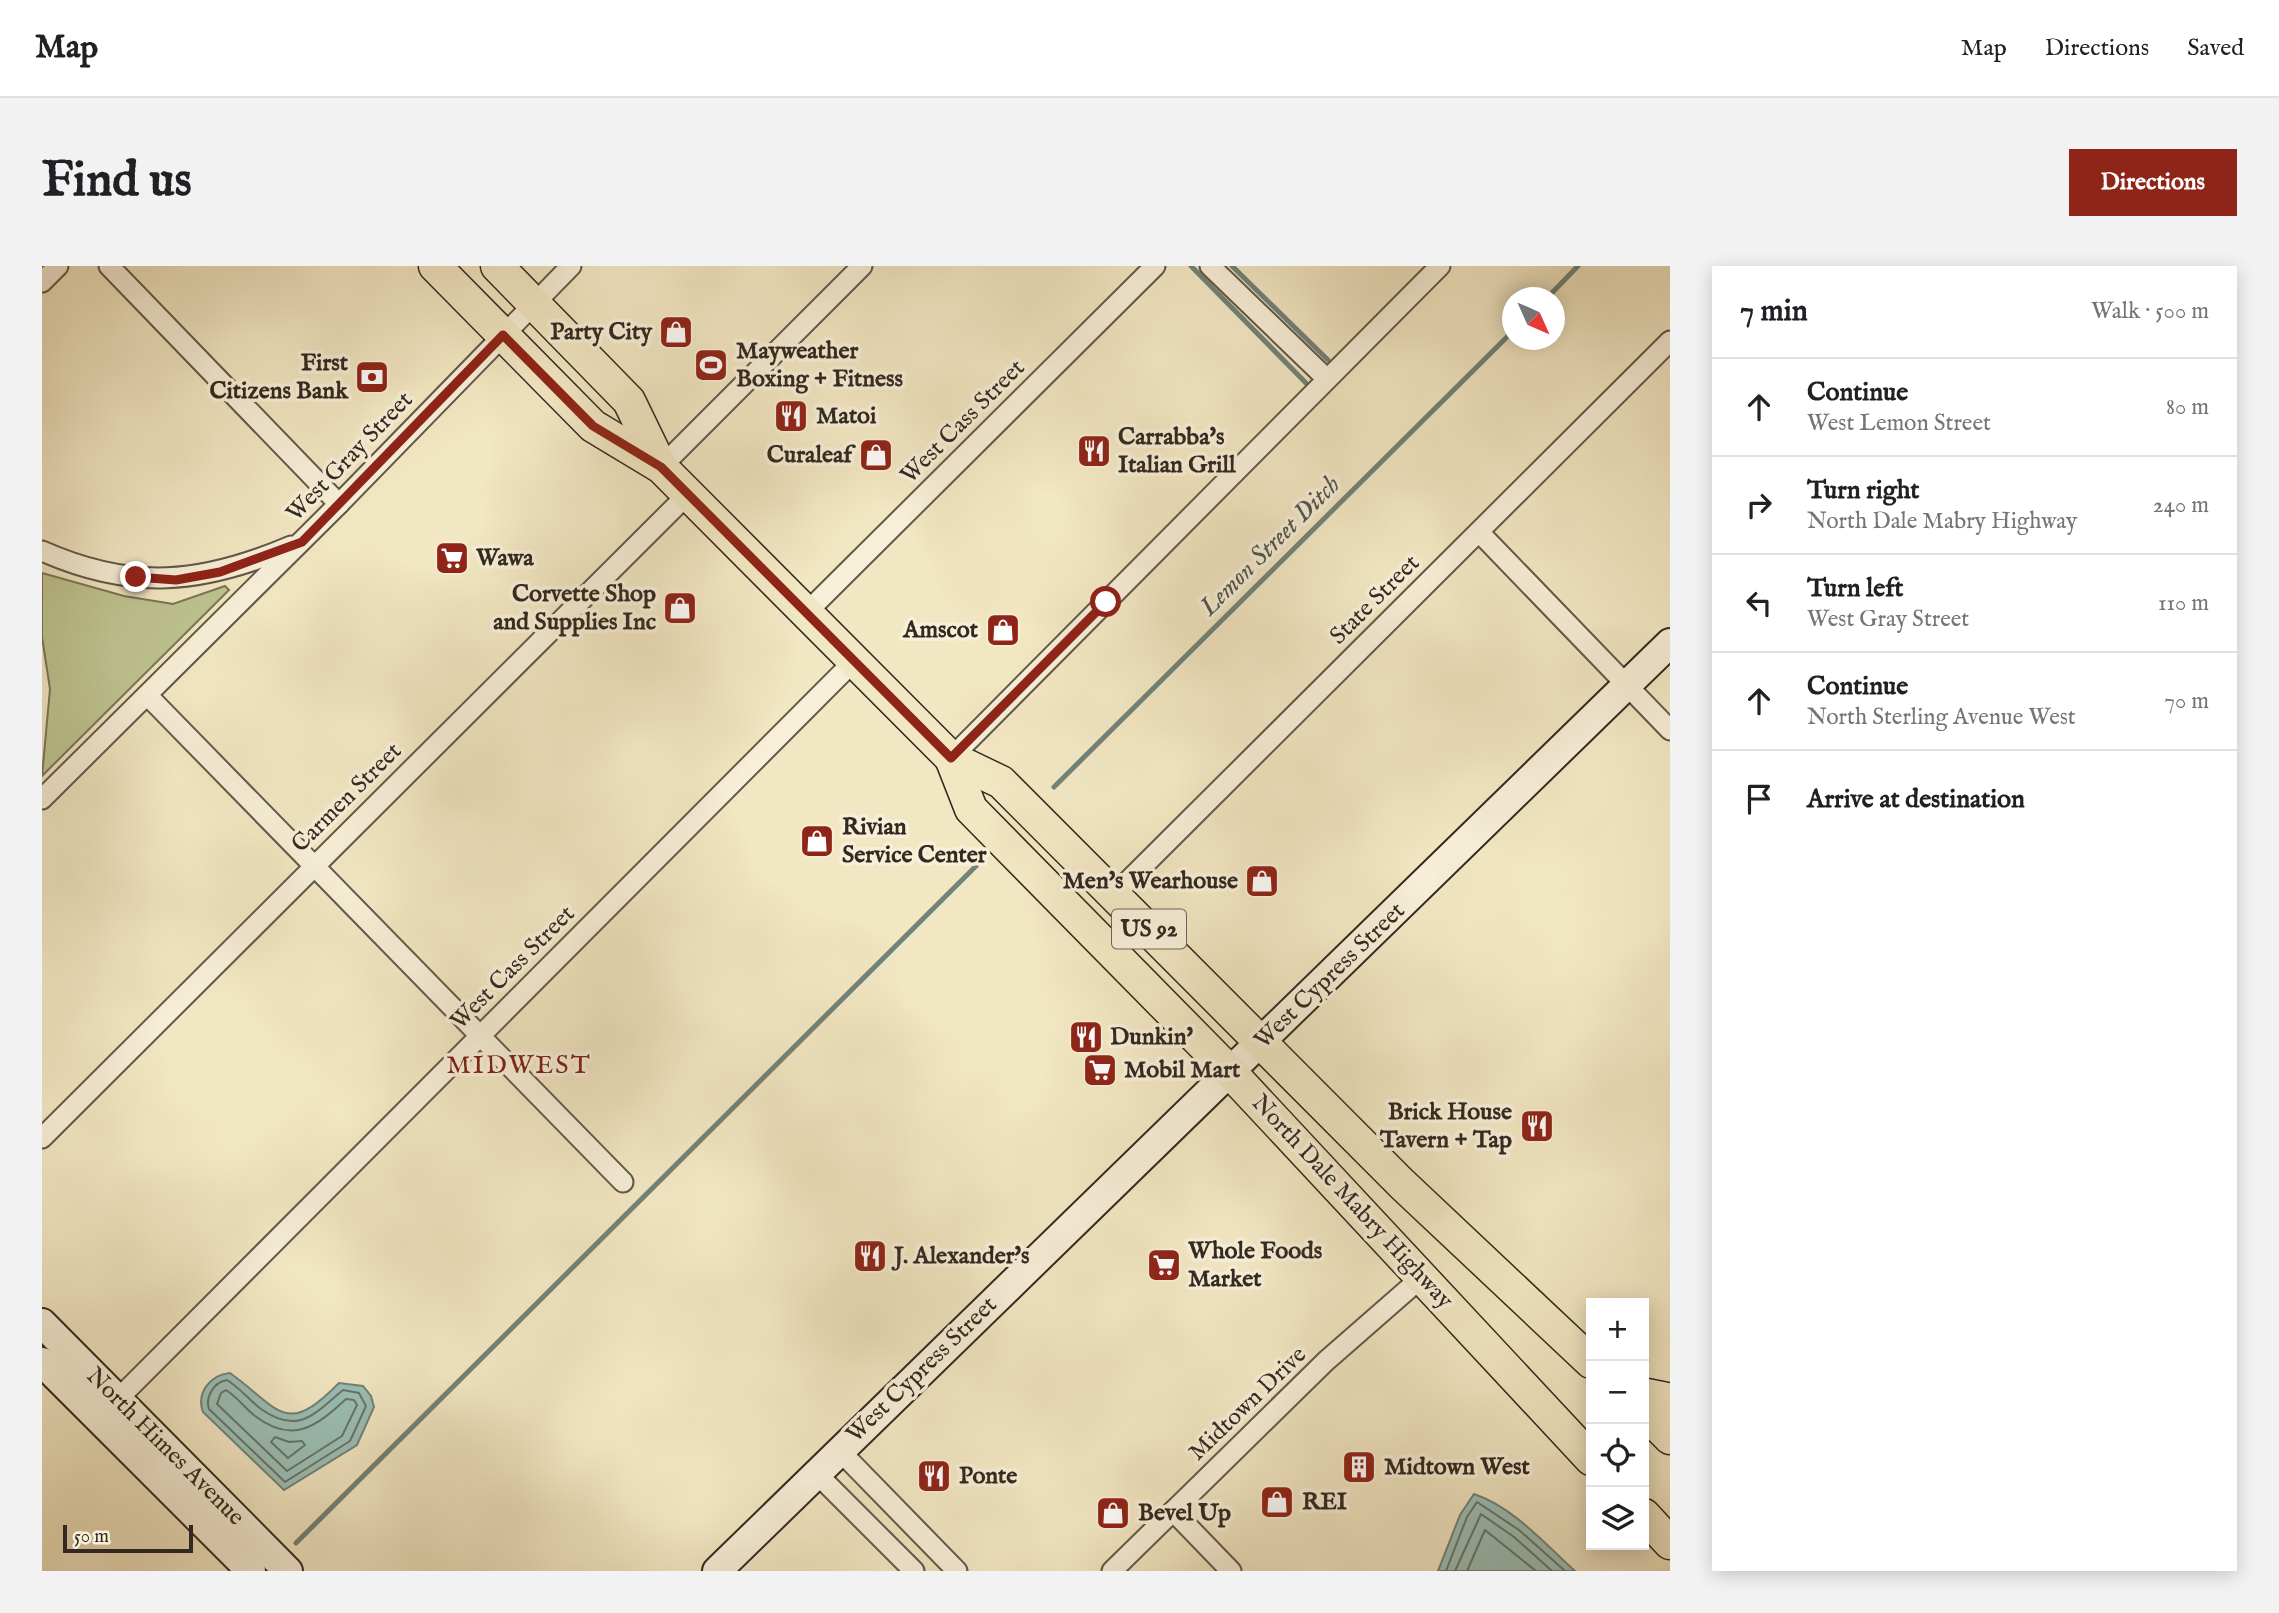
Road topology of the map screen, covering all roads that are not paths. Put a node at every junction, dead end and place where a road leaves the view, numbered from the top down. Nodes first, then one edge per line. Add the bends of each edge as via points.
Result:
1 (58, 266) edge
2 (109, 266) edge
3 (435, 266) edge
4 (496, 266) edge
5 (571, 266) edge
6 (862, 266) edge
7 (1155, 266) edge
8 (1210, 266) edge
9 (1440, 266) edge
10 (42, 282) edge
11 (534, 304) junction
12 (503, 335) junction
13 (1670, 341) edge
14 (1327, 379) junction
15 (661, 467) junction
16 (688, 495) junction
17 (339, 504) junction
18 (1479, 532) junction
19 (302, 542) junction
20 (42, 551) edge
21 (807, 612) junction
22 (1670, 643) edge
23 (855, 661) junction
24 (1626, 687) junction
25 (148, 696) junction
26 (1670, 730) edge
27 (951, 758) junction
28 (42, 799) edge
29 (315, 865) junction
30 (1114, 895) junction
31 (479, 1036) junction
32 (1262, 1042) junction
33 (1231, 1073) junction
34 (42, 1138) edge
35 (623, 1182) dead end
36 (1422, 1277) junction
37 (42, 1323) edge
38 (42, 1342) edge
39 (1590, 1361) edge
40 (42, 1362) edge
41 (1649, 1398) edge
42 (118, 1399) junction
43 (1670, 1402) edge
44 (1649, 1417) edge
45 (1670, 1438) edge
46 (839, 1450) junction
47 (1586, 1454) edge
48 (816, 1473) junction
49 (1173, 1511) junction
50 (1649, 1520) edge
51 (1670, 1543) edge
52 (253, 1570) edge
53 (288, 1571) edge
54 (717, 1571) edge
55 (914, 1571) edge
56 (957, 1571) edge
57 (1112, 1571) edge
58 (1231, 1571) edge

1 - 10 street
2 - 17 street
3 - 12 main road, North Dale Mabry Highway / US 92
4 - 11 main road, North Dale Mabry Highway / US 92
5 - 11 street, West Gray Street
6 - 15 street
7 - 21 street, West Cass Street
8 - 14 street
9 - 14 street
11 - 12 street, West Gray Street
11 - 15 main road, North Dale Mabry Highway / US 92 via 629,401
12 - 15 main road, North Dale Mabry Highway / US 92 via 593,426
12 - 17 street, West Gray Street
13 - 18 street, State Street
14 - 27 street
15 - 16 main road, North Dale Mabry Highway / US 92
16 - 21 main road, North Dale Mabry Highway / US 92
16 - 29 street, Carmen Street
17 - 19 street, West Gray Street
18 - 24 street
18 - 30 street, State Street
19 - 20 street via 230,568 176,580 80,568
19 - 25 street, West Gray Street
21 - 23 main road, North Dale Mabry Highway / US 92
22 - 24 street, West Cypress Street
23 - 27 main road, North Dale Mabry Highway / US 92
23 - 31 street, West Cass Street
24 - 26 street
24 - 32 street, West Cypress Street
25 - 28 street, West Gray Street
25 - 29 street
27 - 30 main road, North Dale Mabry Highway / US 92 via 1001,782
27 - 33 main road, North Dale Mabry Highway / US 92 via 971,809
29 - 31 street
29 - 34 street, Carmen Street
30 - 32 main road, North Dale Mabry Highway / US 92
31 - 35 street
31 - 42 street, West Cass Street
32 - 33 street, West Cypress Street
32 - 39 main road, North Dale Mabry Highway / US 92 via 1402,1184
33 - 36 main road, North Dale Mabry Highway / US 92
33 - 46 street, West Cypress Street
36 - 47 main road, North Dale Mabry Highway / US 92
36 - 49 street, Midtown Drive via 1333,1355
37 - 42 street, North Himes Avenue
38 - 42 street via 101,1396
40 - 52 street, North Himes Avenue via 152,1472 165,1467
41 - 43 highway
42 - 53 street, North Himes Avenue
44 - 45 main road
46 - 48 street, West Cypress Street
46 - 56 street
48 - 54 street, West Cypress Street
48 - 55 street
49 - 57 street, Midtown Drive
49 - 58 street
50 - 51 main road

